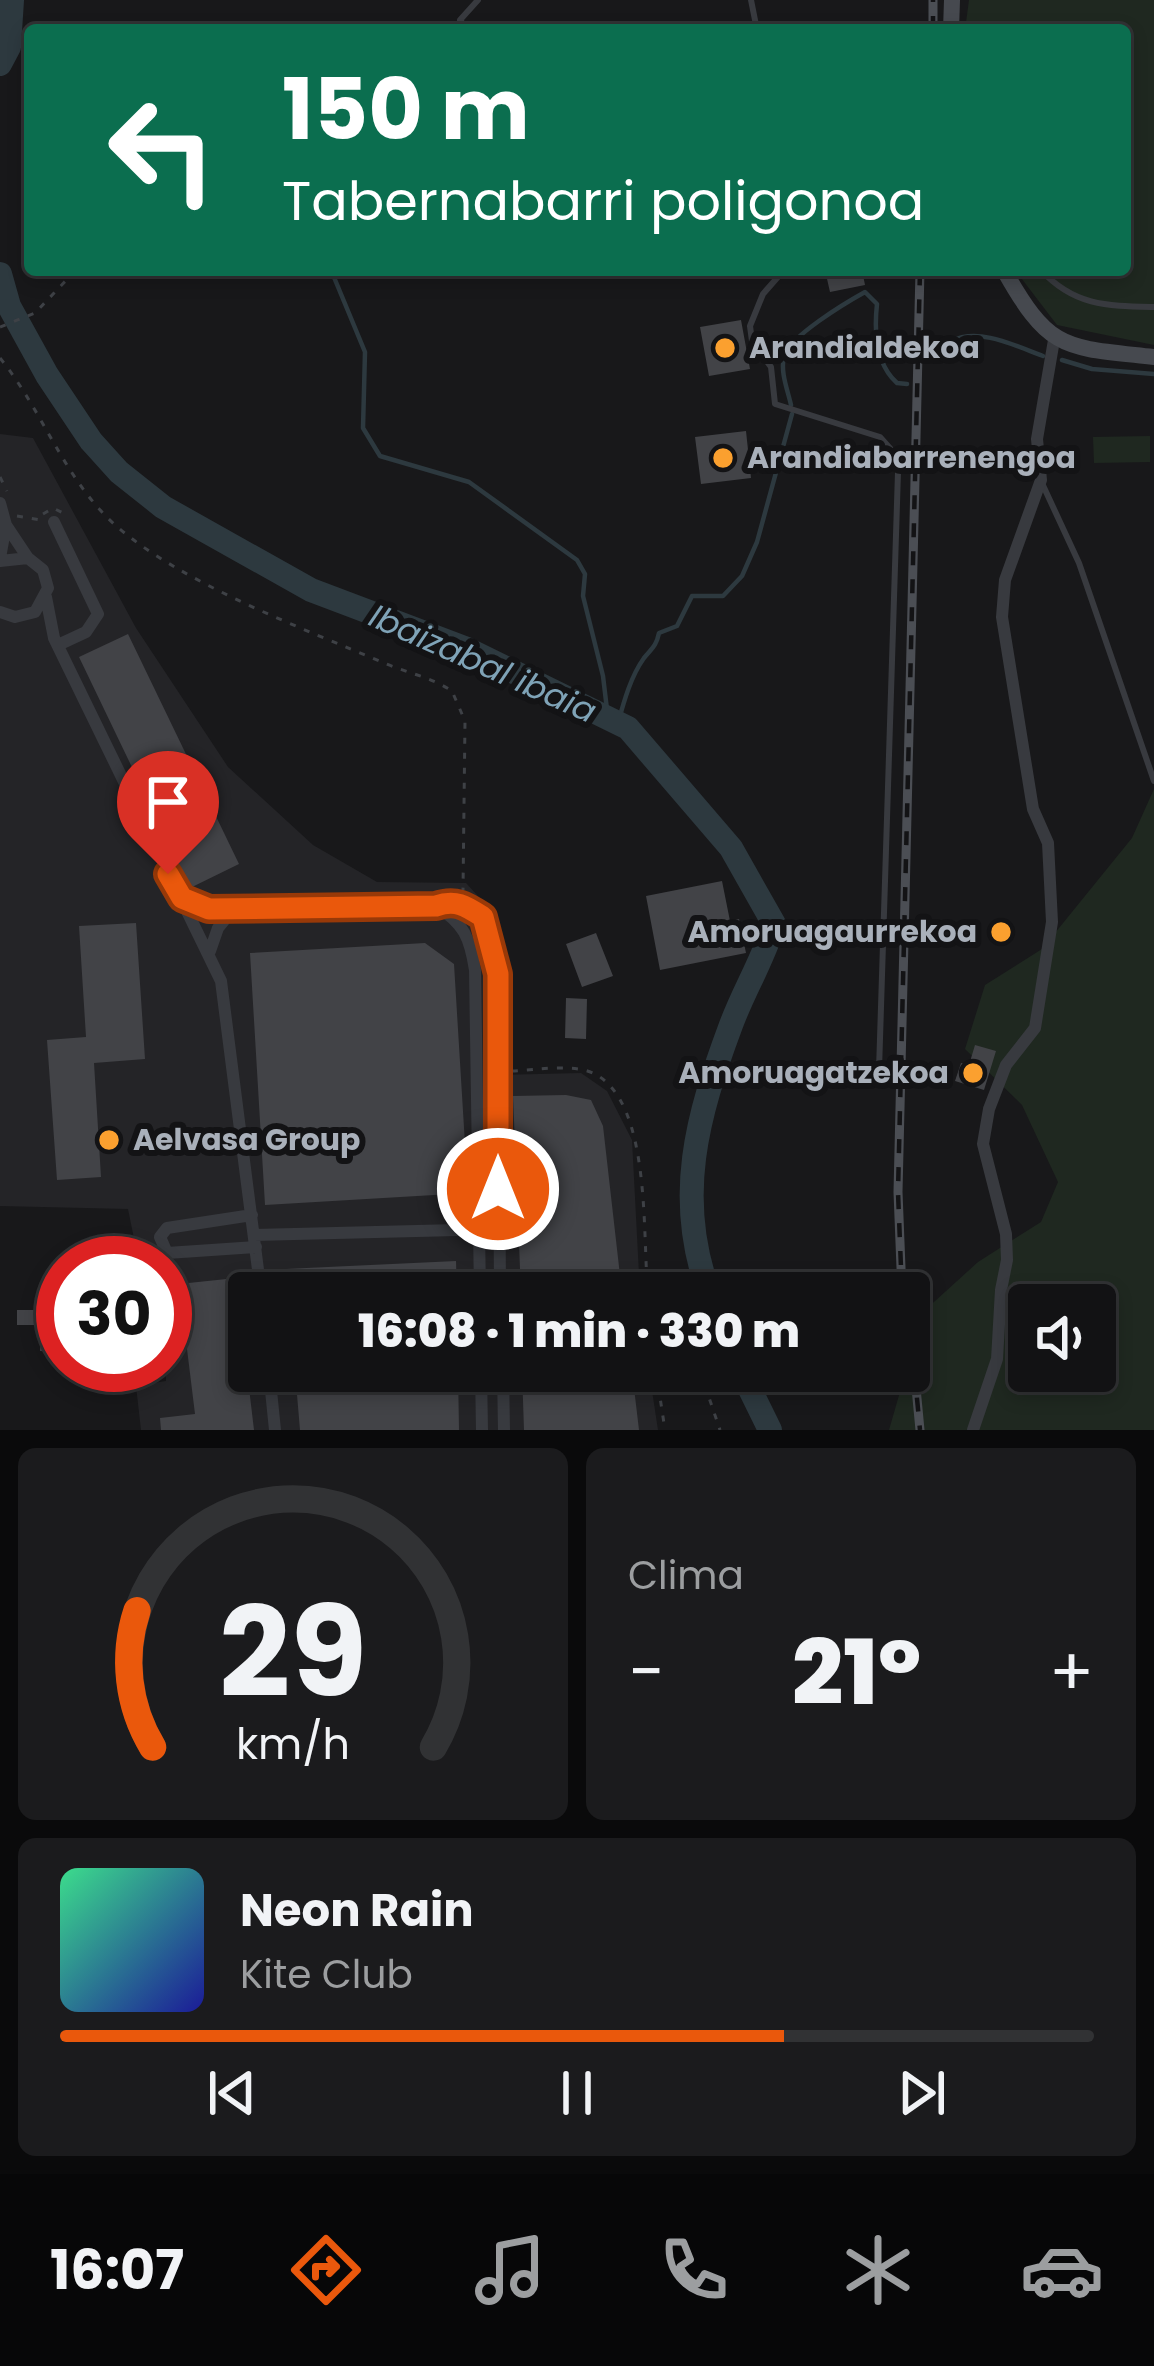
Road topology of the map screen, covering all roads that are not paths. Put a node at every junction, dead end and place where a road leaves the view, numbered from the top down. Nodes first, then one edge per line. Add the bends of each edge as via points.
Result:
1 (478, 0) edge
2 (463, 24) edge
3 (779, 276) edge
4 (1007, 276) edge
5 (1047, 276) edge
6 (1154, 307) edge
7 (1054, 340) junction
8 (1154, 357) edge
9 (1041, 480) junction
10 (8, 504) edge
11 (48, 521) road end
12 (6, 526) junction
13 (28, 558) junction
14 (0, 560) edge
15 (46, 597) junction
16 (0, 612) edge
17 (25, 616) junction
18 (56, 642) junction
19 (1154, 781) edge
20 (182, 898) junction
21 (436, 906) junction
22 (232, 911) junction
23 (210, 951) junction
24 (879, 1070) dead end
25 (252, 1215) junction
26 (478, 1229) junction
27 (498, 1229) junction
28 (255, 1241) junction
29 (259, 1272) edge
30 (479, 1272) edge
31 (499, 1272) edge
32 (271, 1392) edge
33 (481, 1392) edge
34 (504, 1392) edge
35 (275, 1430) edge
36 (482, 1430) edge
37 (505, 1430) edge
38 (973, 1430) edge

1 - 2 lane
3 - 24 lane via 750,326 771,368 776,404 880,436 896,455
4 - 7 street
5 - 6 lane via 1081,302
7 - 8 street
7 - 9 street via 1037,439
9 - 19 lane via 1079,563
9 - 38 street via 1005,580 1002,617 1054,891 1035,1028 989,1109 983,1144 1007,1260 997,1359
10 - 12 street
11 - 18 street via 98,614 92,627
12 - 13 street
12 - 14 street
13 - 14 street
13 - 15 street via 47,578
15 - 17 street
15 - 18 street
16 - 17 street
17 - 18 street
18 - 20 street
20 - 22 street
20 - 23 street
21 - 22 street
21 - 26 street via 460,920 475,970
21 - 27 street via 464,904 490,932 498,974
22 - 23 street
23 - 25 street via 227,1007
25 - 28 street
25 - 28 street via 167,1228 160,1237 167,1253
26 - 27 street
26 - 28 street
26 - 30 street
27 - 31 street
28 - 29 street
32 - 35 street
33 - 36 street
34 - 37 street

